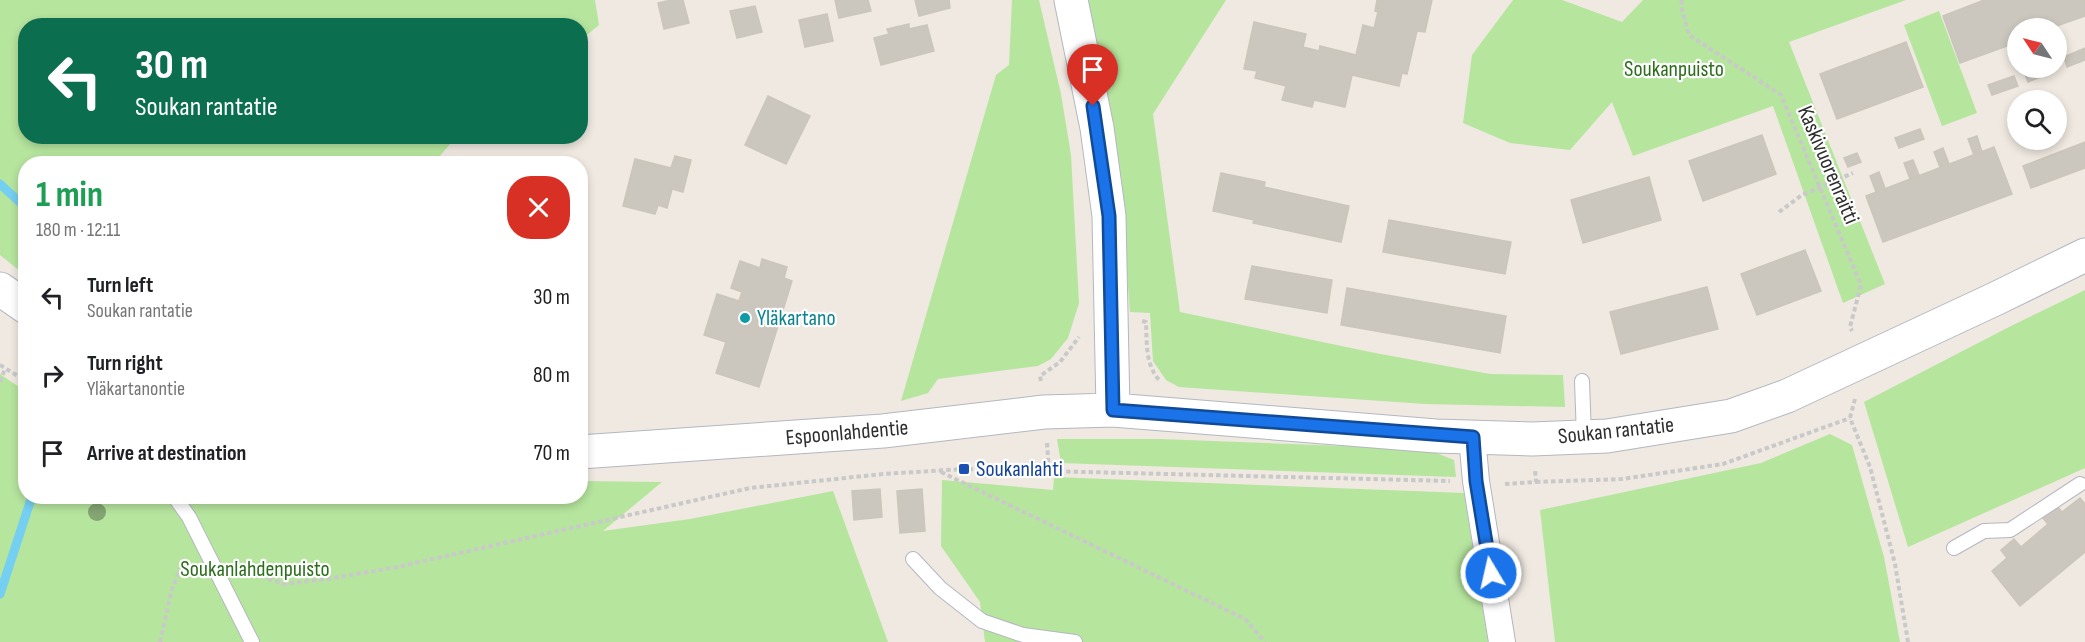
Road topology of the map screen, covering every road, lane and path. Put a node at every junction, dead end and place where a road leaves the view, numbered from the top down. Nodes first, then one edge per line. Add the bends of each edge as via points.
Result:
1 (1071, 0) edge
2 (1682, 0) edge
3 (1853, 173) dead end
4 (1820, 188) junction
5 (1779, 212) dead end
6 (2085, 255) edge
7 (0, 289) edge
8 (18, 301) edge
9 (1112, 320) junction
10 (1868, 357) junction
11 (0, 365) edge
12 (5, 368) junction
13 (18, 376) edge
14 (1582, 381) dead end
15 (0, 382) edge
16 (1164, 386) dead end
17 (1856, 395) dead end
18 (1113, 410) junction
19 (1044, 412) junction
20 (1850, 418) junction
21 (1473, 437) junction
22 (1584, 437) junction
23 (1532, 439) junction
24 (588, 451) edge
25 (939, 470) junction
26 (1049, 472) junction
27 (1476, 481) junction
28 (1536, 482) junction
29 (2079, 483) dead end
30 (180, 504) edge
31 (196, 531) junction
32 (1954, 548) dead end
33 (229, 554) dead end
34 (913, 559) dead end
35 (160, 642) edge
36 (252, 642) edge
37 (1075, 642) edge
38 (1265, 642) edge
39 (1502, 642) edge
40 (1908, 642) edge

1 - 9 street via 1098,128 1109,216
2 - 4 path, Kaskivuorenraitti via 1689,35 1781,95
3 - 4 path
4 - 5 path via 1802,195
4 - 10 path, Kaskivuorenraitti via 1860,285 1850,327
6 - 10 street, Soukan rantatie
7 - 8 street
9 - 16 path via 1146,322 1152,373
9 - 18 street
9 - 19 path via 1084,318 1078,341 1060,362 1040,376
10 - 22 street, Soukan rantatie via 1787,396 1731,416
11 - 12 path
12 - 13 path
12 - 15 path
14 - 22 lane
17 - 20 path
18 - 19 street, Espoonlahdentie
18 - 21 street, Soukan rantatie
19 - 24 street, Espoonlahdentie via 883,431
19 - 26 path
20 - 28 path via 1723,464 1622,479
20 - 40 path via 1870,467 1895,564
21 - 23 street, Soukan rantatie
21 - 27 street
22 - 23 street, Soukan rantatie
23 - 28 path
25 - 26 path
25 - 33 path via 750,488 327,579 284,584 254,574
25 - 38 path via 1245,618
26 - 27 path
27 - 28 path
27 - 39 street
29 - 32 lane via 2010,530 1984,531
30 - 31 lane
31 - 35 path via 172,589
31 - 36 lane
34 - 37 lane via 940,588 982,621 1023,635

